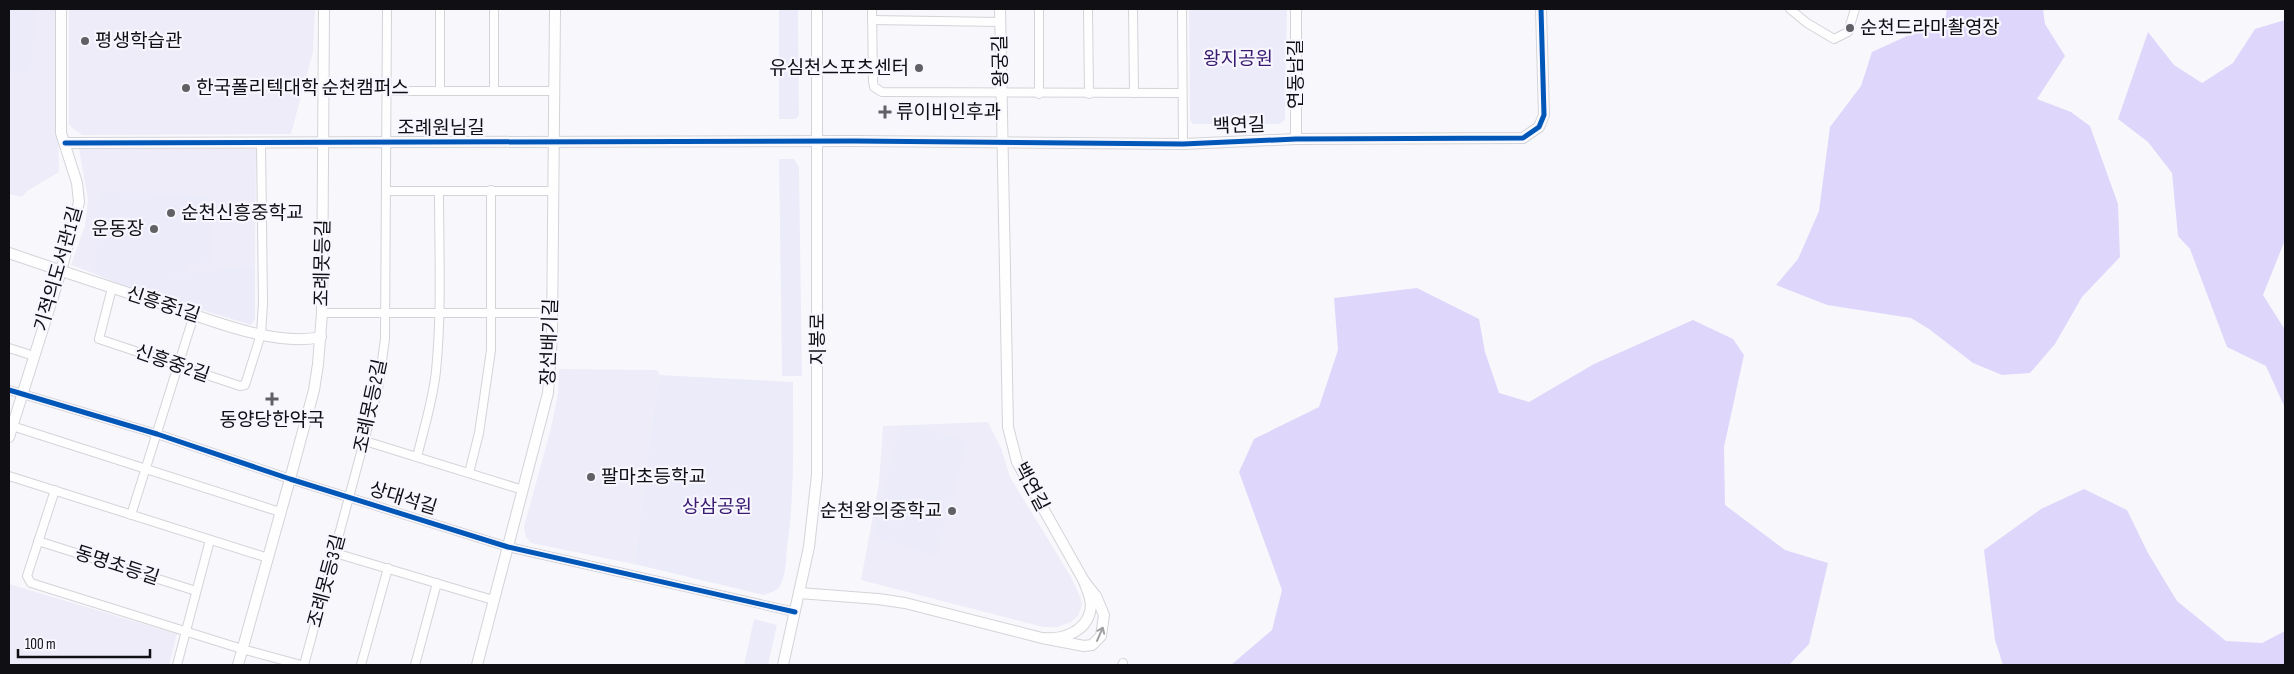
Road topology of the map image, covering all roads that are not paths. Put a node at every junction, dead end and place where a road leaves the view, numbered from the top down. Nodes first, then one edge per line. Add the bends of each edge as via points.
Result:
1 (61, 9) edge
2 (324, 9) edge
3 (387, 9) edge
4 (440, 9) edge
5 (494, 9) edge
6 (555, 9) edge
7 (817, 9) edge
8 (872, 9) edge
9 (1000, 9) edge
10 (1039, 9) edge
11 (1088, 9) edge
12 (1133, 9) edge
13 (1182, 9) edge
14 (1296, 9) edge
15 (1541, 9) edge
16 (1790, 9) edge
17 (1855, 9) edge
18 (872, 20) junction
19 (1000, 22) junction
20 (387, 91) junction
21 (440, 91) junction
22 (494, 91) junction
23 (554, 91) junction
24 (1002, 92) junction
25 (1134, 93) junction
26 (1182, 93) junction
27 (1039, 94) junction
28 (1089, 94) junction
29 (1296, 139) junction
30 (817, 141) junction
31 (553, 143) junction
32 (65, 144) junction
33 (261, 144) junction
34 (324, 144) junction
35 (386, 144) junction
36 (1002, 144) junction
37 (1183, 144) junction
38 (491, 190) junction
39 (386, 191) junction
40 (439, 191) junction
41 (552, 191) junction
42 (9, 253) edge
43 (61, 271) junction
44 (112, 288) junction
45 (322, 313) junction
46 (386, 313) junction
47 (439, 313) junction
48 (493, 313) junction
49 (552, 313) junction
50 (194, 315) junction
51 (261, 334) junction
52 (321, 337) junction
53 (9, 348) edge
54 (34, 356) junction
55 (178, 367) junction
56 (9, 390) edge
57 (22, 394) junction
58 (12, 426) junction
59 (157, 434) junction
60 (9, 437) edge
61 (365, 441) junction
62 (417, 457) junction
63 (146, 469) junction
64 (468, 473) junction
65 (9, 476) edge
66 (290, 479) junction
67 (54, 490) junction
68 (523, 490) junction
69 (350, 498) junction
70 (280, 512) junction
71 (131, 515) junction
72 (210, 540) junction
73 (38, 541) junction
74 (508, 547) junction
75 (335, 553) junction
76 (268, 558) junction
77 (388, 568) junction
78 (1084, 581) junction
79 (437, 583) junction
80 (196, 591) junction
81 (799, 593) junction
82 (494, 600) junction
83 (795, 612) junction
84 (185, 632) junction
85 (1042, 638) junction
86 (242, 649) junction
87 (177, 665) edge
88 (238, 665) edge
89 (303, 665) edge
90 (361, 665) edge
91 (415, 665) edge
92 (477, 665) edge
93 (783, 665) edge

1 - 32 street, 기적의도서관1길 via 60,126
2 - 34 street, 조례못등길
3 - 20 street, 조례못등2길
4 - 21 street
5 - 22 street
6 - 23 street, 장선배기길
7 - 30 street, 지봉로
8 - 18 street
9 - 19 street, 왕궁길
10 - 27 street
11 - 28 street
12 - 25 street
13 - 26 street
14 - 29 street, 연동남길
15 - 29 street, 백연길 via 1544,115 1539,128 1522,138
16 - 17 street via 1834,39 1848,32
18 - 19 street
18 - 24 street via 873,81 879,91
19 - 24 street, 왕궁길
20 - 21 street
20 - 35 street, 조례못등2길
21 - 22 street
22 - 23 street
23 - 31 street, 장선배기길
24 - 27 street
24 - 36 street, 왕궁길
25 - 26 street
25 - 28 street
26 - 37 street
27 - 28 street
29 - 37 street, 백연길
30 - 31 street, 조례원님길
30 - 36 street, 백연길
30 - 81 street, 지봉로 via 818,451 810,537
31 - 35 street, 조례원님길
31 - 41 street, 장선배기길
32 - 33 street, 조례원님길
32 - 43 street, 기적의도서관1길 via 80,202
33 - 34 street, 조례원님길
33 - 51 street
34 - 35 street, 조례원님길
34 - 45 street, 조례못등길
35 - 39 street, 조례못등2길
36 - 37 street, 백연길
36 - 78 street, 백연길 via 1007,410 1011,445 1026,481
38 - 40 street
38 - 41 street
38 - 48 street
39 - 40 street
39 - 46 street, 조례못등2길
40 - 47 street
41 - 49 street, 장선배기길
42 - 43 street, 신흥중1길
43 - 44 street, 신흥중1길
43 - 54 street, 기적의도서관1길
44 - 50 street, 신흥중1길
44 - 55 street, 신흥중2길 via 99,340
45 - 46 street
45 - 52 street, 조례못등길
46 - 47 street
46 - 61 street, 조례못등2길 via 378,388
47 - 48 street
47 - 62 street via 436,372
48 - 49 street
48 - 64 street via 486,394
49 - 68 street, 장선배기길 via 548,393
50 - 51 street, 신흥중1길
50 - 55 street
51 - 52 street, 신흥중1길 via 271,338 306,340
51 - 55 street, 신흥중2길 via 243,386
52 - 66 street, 조례못등길 via 314,390
53 - 54 street
54 - 57 street, 기적의도서관1길
55 - 59 street
56 - 57 street, 상대석길
57 - 58 street, 기적의도서관1길
57 - 59 street, 상대석길
58 - 60 street, 기적의도서관1길
58 - 63 street
59 - 63 street
59 - 66 street, 상대석길
61 - 62 street
61 - 69 street, 조례못등2길
62 - 64 street
63 - 70 street
63 - 71 street
64 - 68 street
65 - 67 street
66 - 69 street, 상대석길
66 - 70 street, 조례못등길
67 - 71 street
67 - 73 street
68 - 74 street, 장선배기길
69 - 74 street, 상대석길
69 - 75 street, 조례못등3길
70 - 76 street, 조례못등길
71 - 72 street
72 - 76 street
72 - 80 street
73 - 80 street, 동명초등길
73 - 84 street via 26,576 31,583
74 - 82 street, 장선배기길
74 - 83 street, 상대석길
75 - 77 street
75 - 89 street, 조례못등3길
76 - 86 street, 조례못등길
77 - 79 street
77 - 90 street
78 - 85 street, 백연길 via 1090,607 1082,626 1066,636
85 -> 78 street, 백연길 via 1084,646 1098,641 1103,631 1104,615 1096,596
79 - 82 street
79 - 91 street
80 - 84 street
81 - 83 street, 지봉로
81 - 85 street, 백연길 via 904,603
82 - 92 street, 장선배기길
83 - 93 street, 지봉로
84 - 86 street
84 - 87 street
86 - 88 street, 조례못등길
86 - 89 street, 조례못등3길

